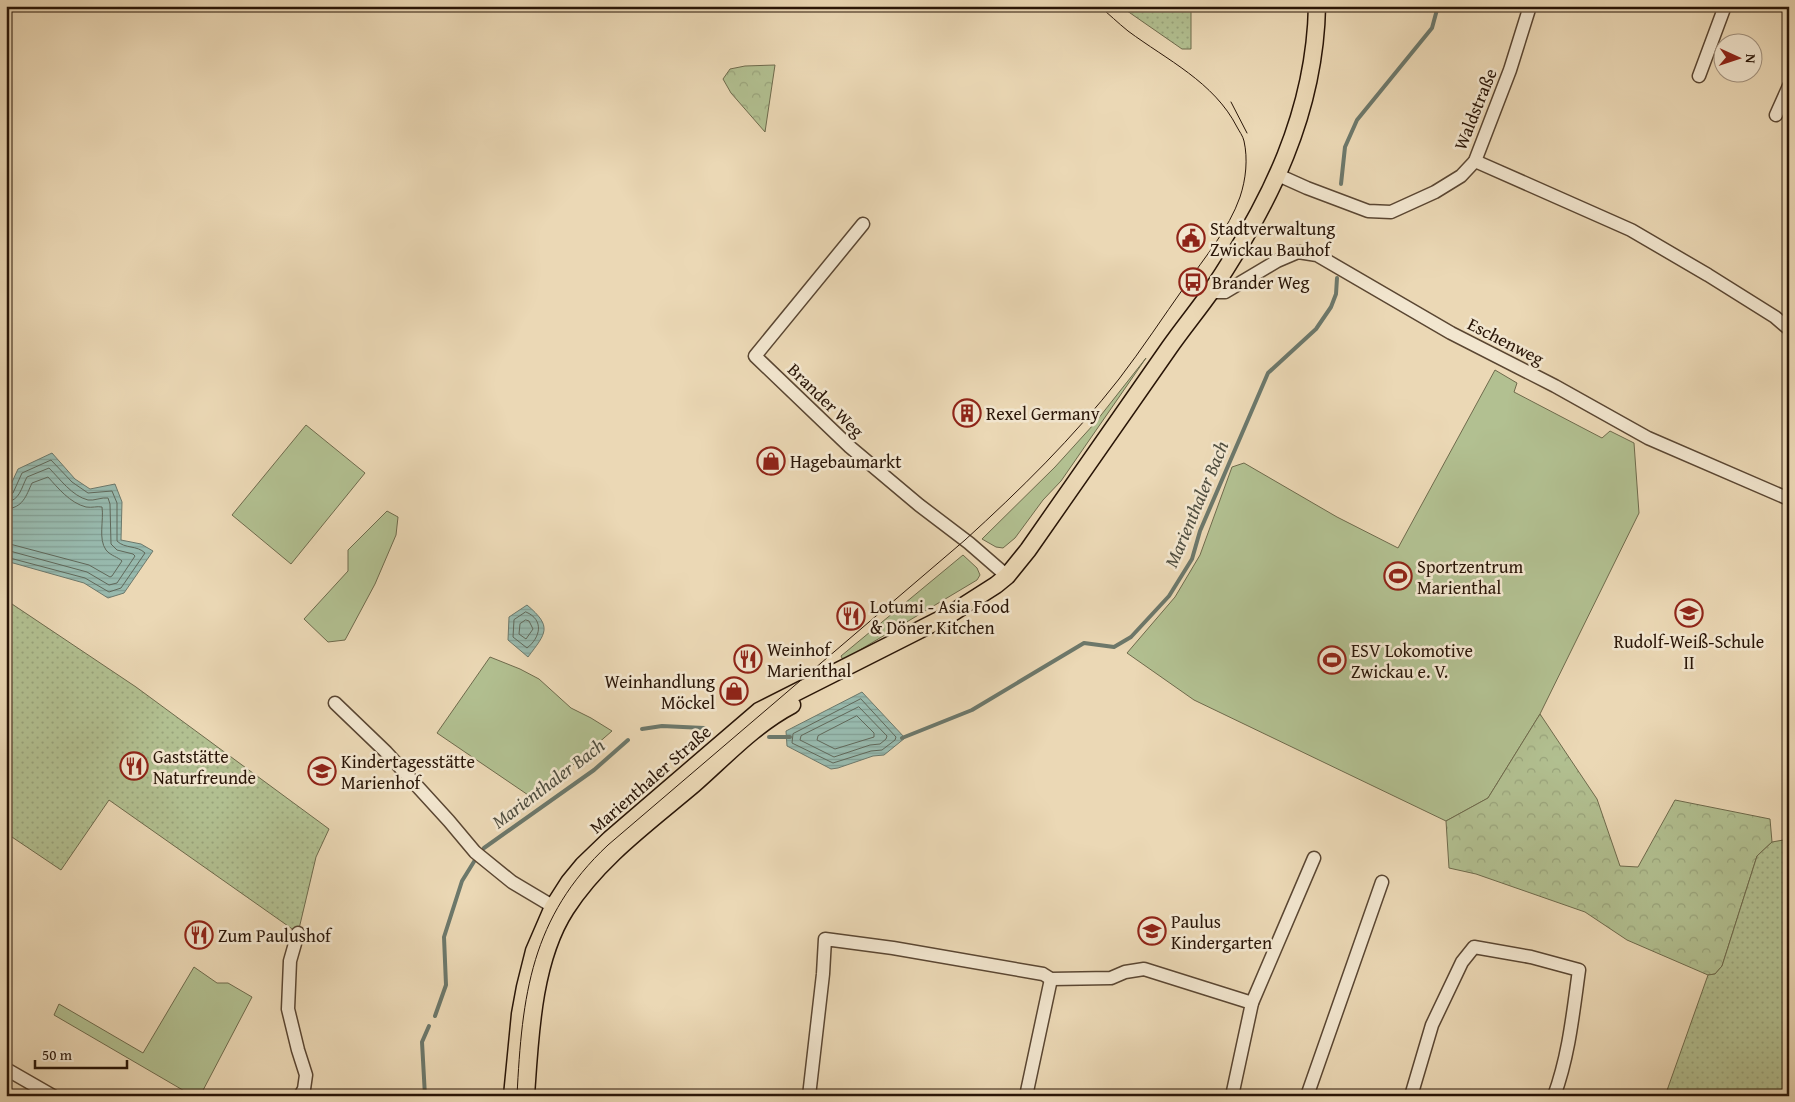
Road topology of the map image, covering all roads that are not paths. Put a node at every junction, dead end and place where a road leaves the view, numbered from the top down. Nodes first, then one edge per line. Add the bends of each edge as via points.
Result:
1 (1317, 6) edge
2 (1530, 6) edge
3 (1725, 6) edge
4 (1699, 76) dead end
5 (1789, 86) edge
6 (1776, 114) dead end
7 (1475, 160) junction
8 (1278, 175) junction
9 (863, 224) dead end
10 (1210, 292) junction
11 (1789, 328) edge
12 (1789, 499) edge
13 (1006, 576) junction
14 (335, 703) dead end
15 (1314, 858) dead end
16 (1382, 882) dead end
17 (558, 910) junction
18 (298, 933) dead end
19 (1051, 979) junction
20 (1252, 1002) junction
21 (6, 1069) edge
22 (53, 1096) edge
23 (300, 1096) edge
24 (512, 1096) edge
25 (526, 1096) edge
26 (809, 1096) edge
27 (1026, 1096) edge
28 (1232, 1096) edge
29 (1306, 1096) edge
30 (1411, 1096) edge
31 (1554, 1096) edge

1 - 8 main road, Marienthaler Straße via 1305,97
2 - 7 street, Waldstraße via 1510,70
3 - 4 street
5 - 6 street
7 - 8 street, Waldstraße via 1461,176 1435,192 1390,212 1368,210
7 - 11 street via 1631,230
8 - 10 main road, Marienthaler Straße via 1258,215
9 - 13 street, Brander Weg via 755,356 850,447
10 - 12 street, Eschenweg via 1225,292 1298,252 1317,255 1451,333 1648,438
10 - 13 main road, Marienthaler Straße via 1028,550
13 - 17 main road, Marienthaler Straße via 922,630 759,711 598,850 569,882
14 - 17 street via 392,758 479,854 512,882
15 - 20 street
16 - 29 street
17 - 24 main road, Marienthaler Straße via 534,951 525,987
17 - 25 main road, Marienthaler Straße via 532,1021
18 - 23 street via 290,961 288,1009 306,1075
19 - 20 street via 1111,978 1144,969
19 - 26 street via 1042,974 825,939
19 - 27 street
20 - 28 street
21 - 22 street
30 - 31 street via 1432,1025 1462,962 1474,947 1579,970 1568,1050

